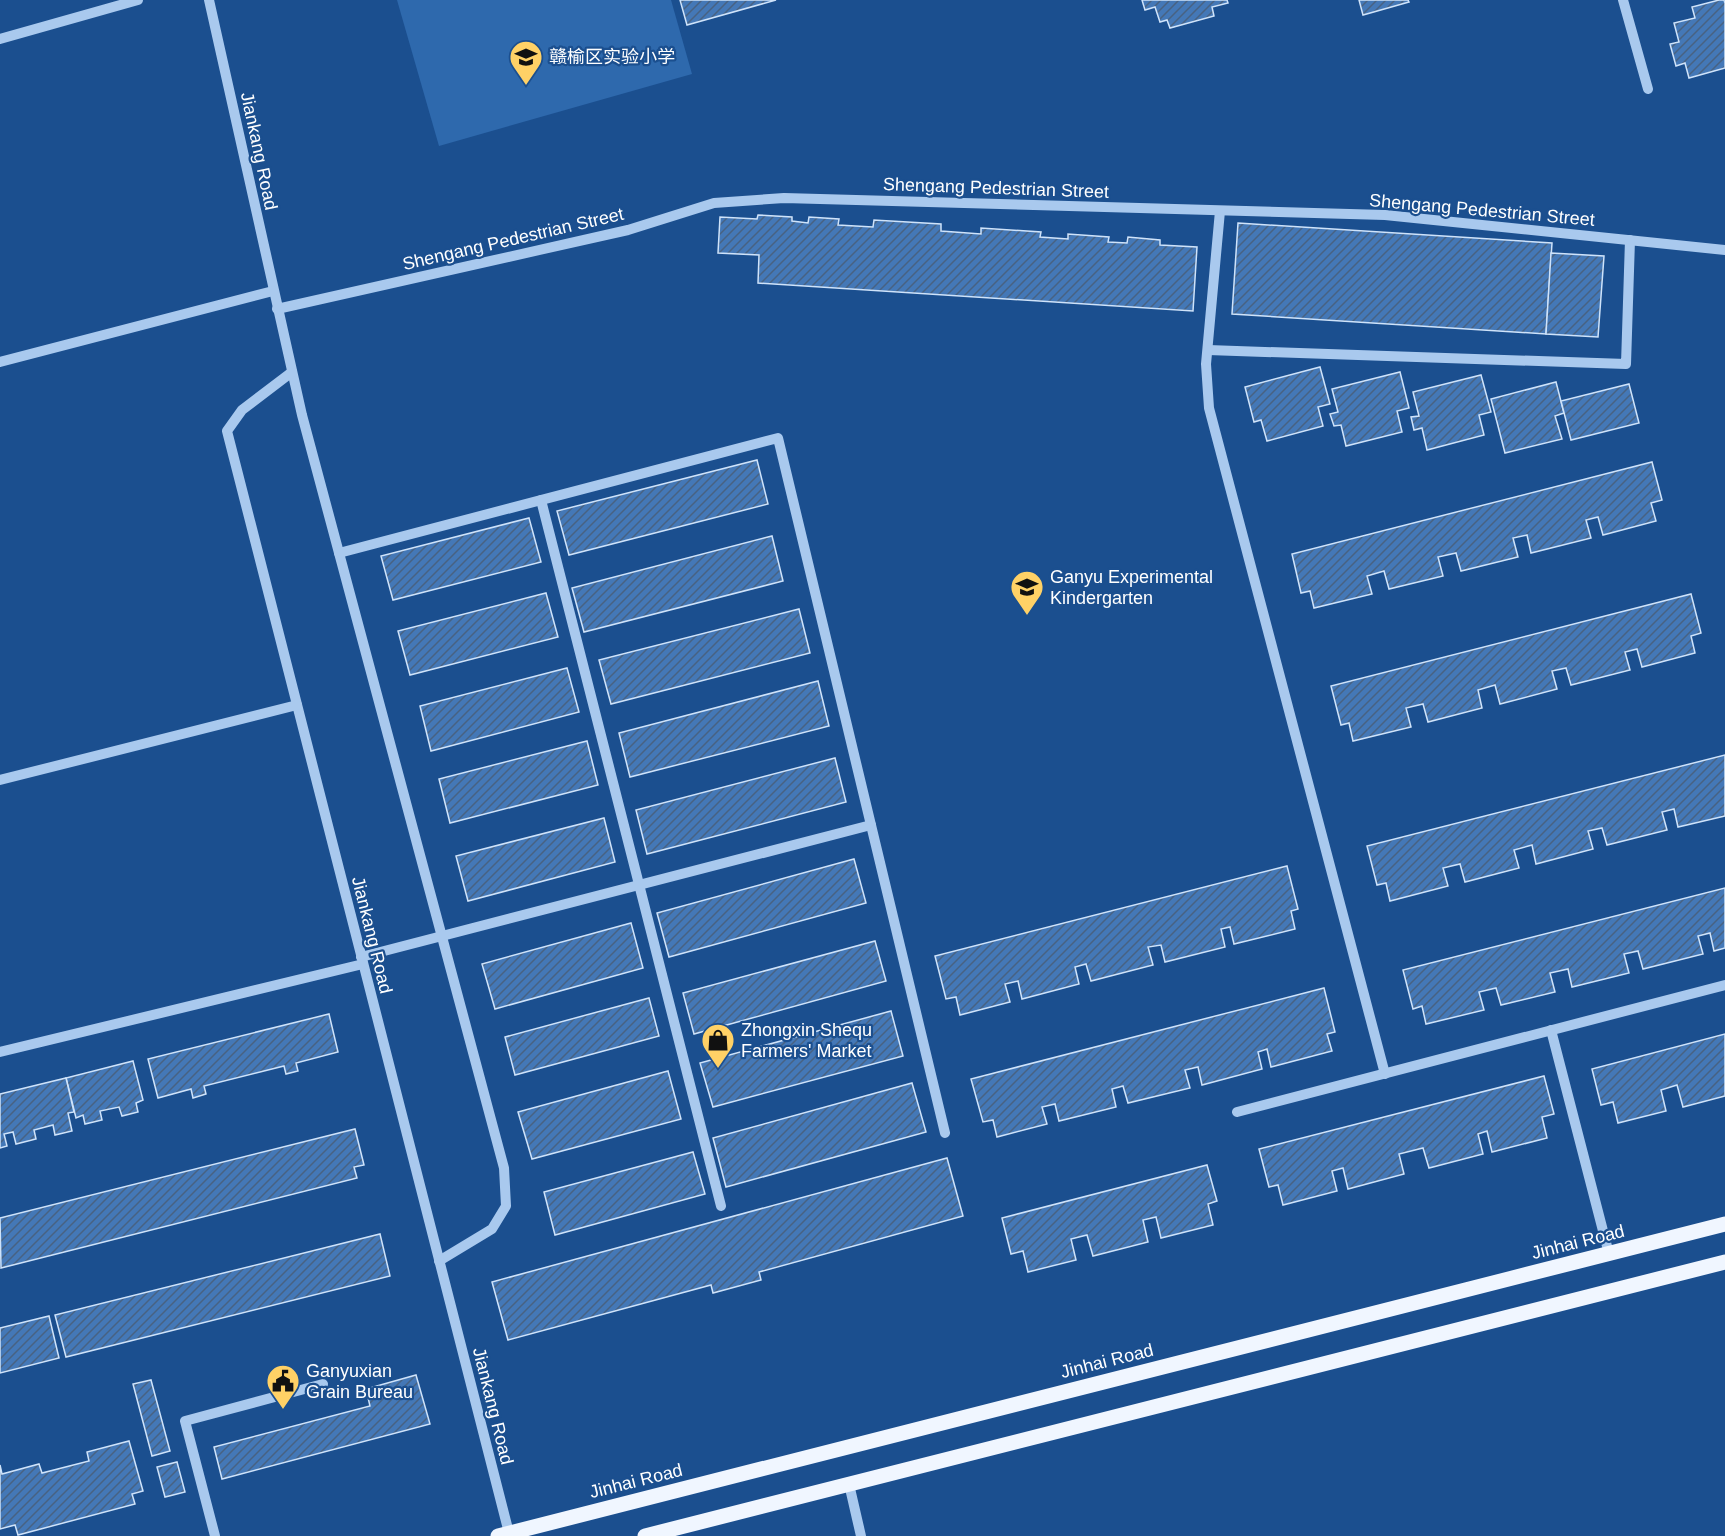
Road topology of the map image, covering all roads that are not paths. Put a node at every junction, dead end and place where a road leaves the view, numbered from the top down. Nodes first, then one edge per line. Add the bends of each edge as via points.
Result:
1 (138, 0) edge
2 (209, 0) edge
3 (1623, 0) edge
4 (0, 39) edge
5 (1648, 89) dead end
6 (1220, 211) junction
7 (1630, 240) junction
8 (1725, 250) edge
9 (273, 291) junction
10 (277, 309) junction
11 (1208, 350) junction
12 (0, 362) edge
13 (292, 372) junction
14 (541, 500) junction
15 (339, 553) junction
16 (297, 705) junction
17 (0, 780) edge
18 (871, 825) junction
19 (639, 885) junction
20 (442, 936) junction
21 (362, 960) junction
22 (1725, 985) edge
23 (1551, 1030) junction
24 (0, 1052) edge
25 (1385, 1074) junction
26 (1237, 1112) dead end
27 (945, 1132) dead end
28 (721, 1206) dead end
29 (1725, 1224) edge
30 (1609, 1254) junction
31 (439, 1261) junction
32 (1725, 1262) edge
33 (323, 1384) dead end
34 (849, 1484) junction
35 (504, 1535) edge
36 (215, 1536) edge
37 (645, 1536) edge
38 (861, 1536) edge

1 - 4 street
2 - 9 street, Jiankang Road
3 - 5 street
6 - 7 street, Shengang Pedestrian Street via 1385,215
6 - 10 street, Shengang Pedestrian Street via 784,198 714,203 628,230
6 - 11 street
7 - 8 street, Shengang Pedestrian Street
7 - 11 street via 1626,364
9 - 10 street, Jiankang Road
9 - 12 street
10 - 13 street, Jiankang Road
11 - 25 street via 1209,408
13 - 15 street, Jiankang Road
13 - 16 street, Jiankang Road via 242,410 226,431
14 - 15 street
14 - 18 street via 778,438
14 - 19 street
15 - 20 street, Jiankang Road
16 - 17 street
16 - 21 street, Jiankang Road
18 - 19 street
18 - 27 street
19 - 20 street
19 - 28 street
20 - 21 street
20 - 31 street, Jiankang Road via 504,1168 506,1206 492,1229
21 - 24 street
21 - 31 street, Jiankang Road
22 - 23 street
23 - 25 street
23 - 30 street
25 - 26 street
29 - 30 main road, Jinhai Road
30 - 35 main road, Jinhai Road
31 - 35 street, Jiankang Road
32 - 34 main road
33 - 36 street via 185,1421
34 - 37 main road
34 - 38 street

